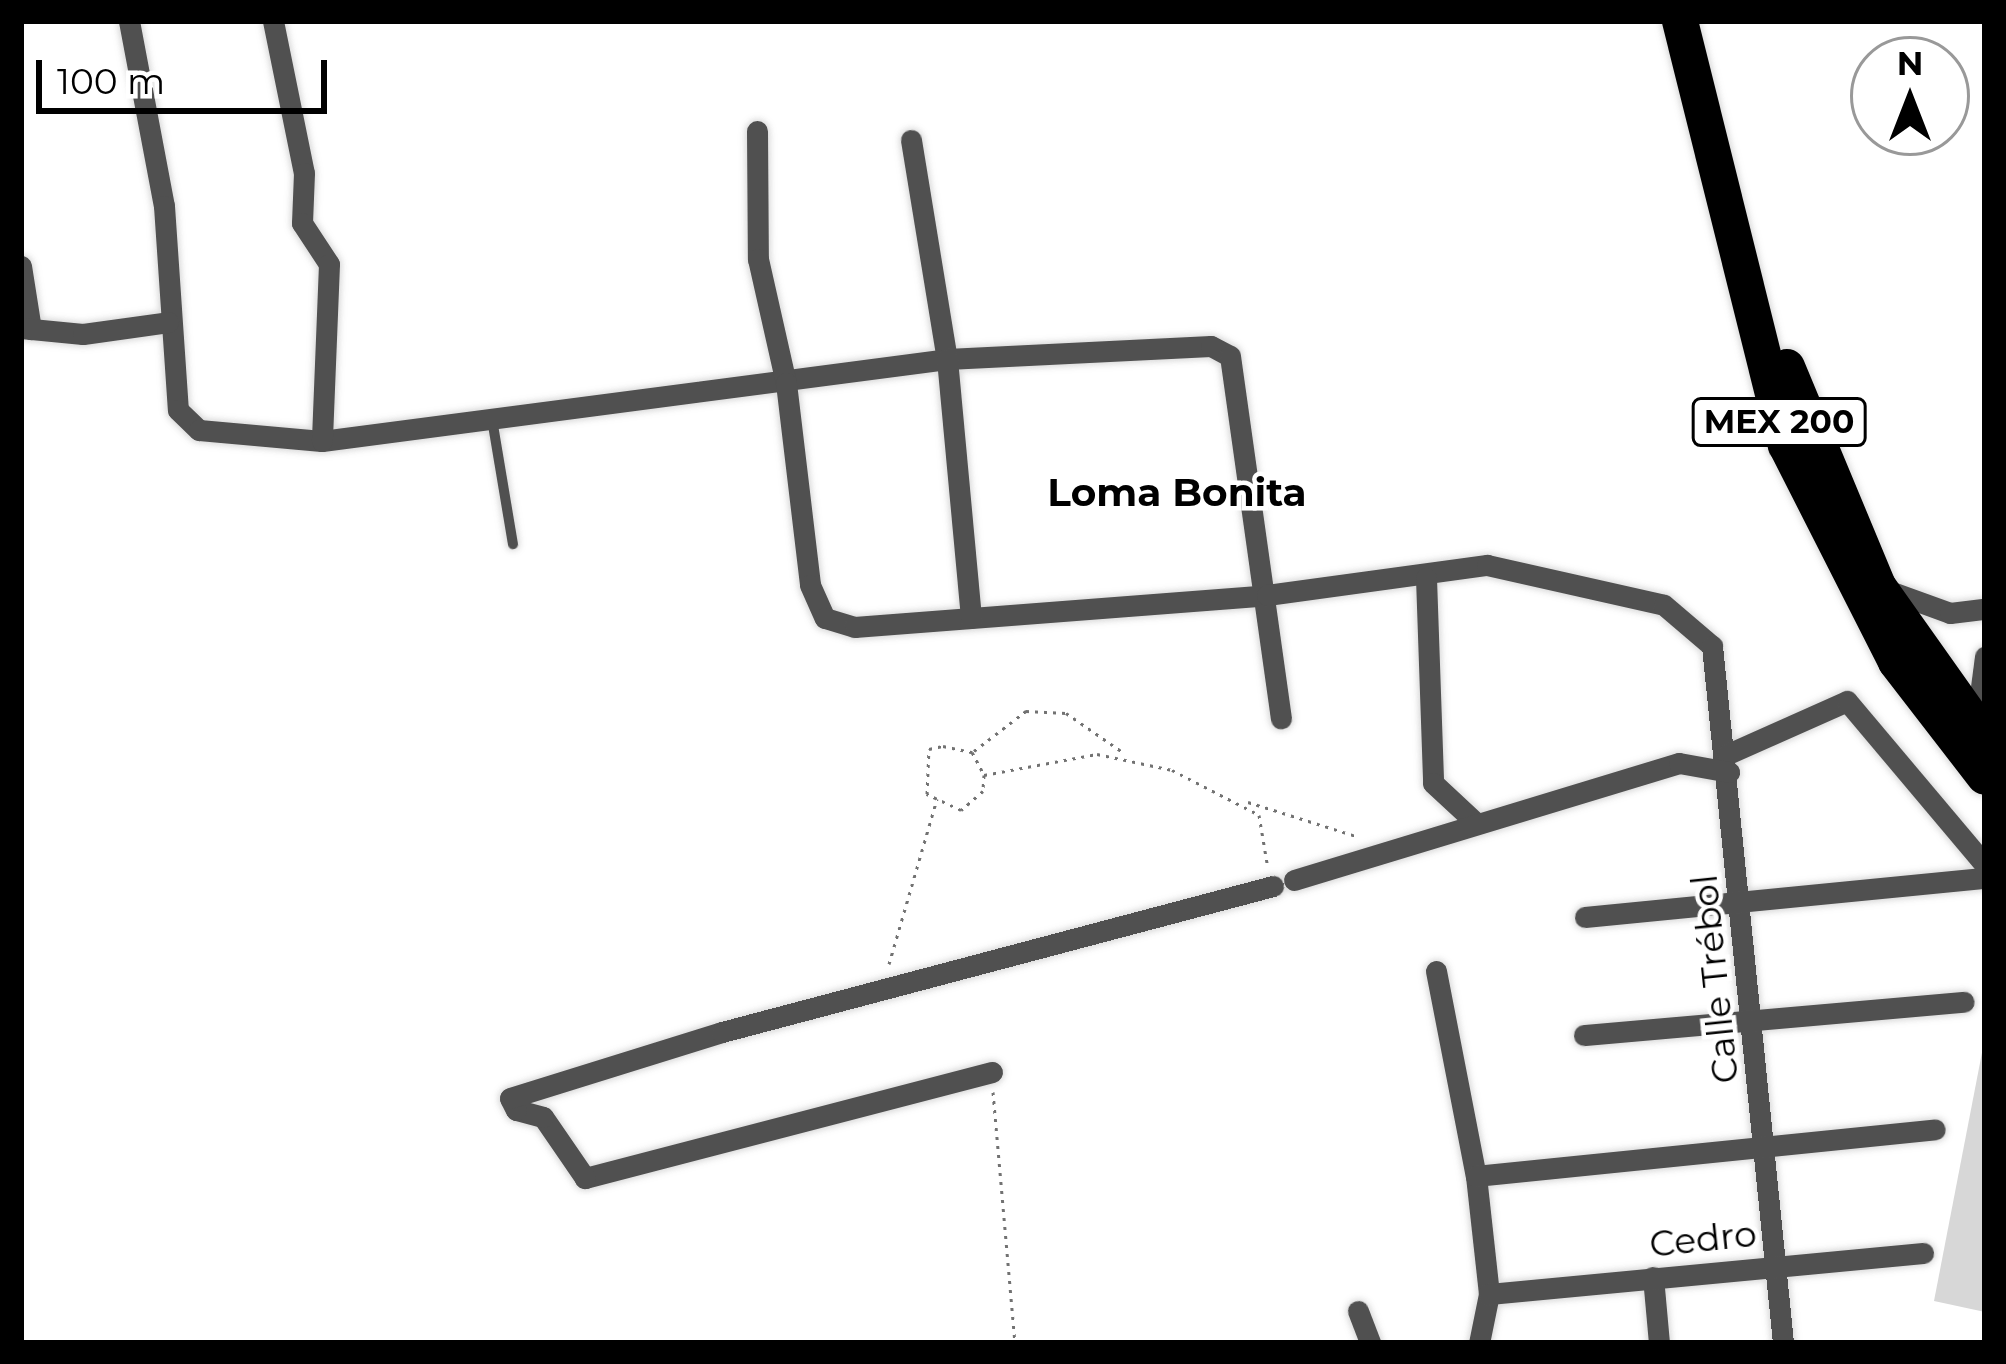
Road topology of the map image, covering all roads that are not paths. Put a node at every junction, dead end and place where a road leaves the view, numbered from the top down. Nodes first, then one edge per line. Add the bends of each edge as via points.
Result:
1 (129, 21) edge
2 (273, 21) edge
3 (1680, 21) edge
4 (1703, 21) edge
5 (757, 130) dead end
6 (911, 140) dead end
7 (21, 266) edge
8 (168, 322) junction
9 (26, 329) edge
10 (947, 359) junction
11 (786, 383) junction
12 (493, 419) junction
13 (322, 441) junction
14 (513, 544) dead end
15 (1426, 578) junction
16 (1878, 586) junction
17 (1267, 595) junction
18 (971, 618) junction
19 (1981, 619) edge
20 (1985, 657) edge
21 (1281, 718) dead end
22 (1981, 731) edge
23 (1729, 764) junction
24 (1985, 777) edge
25 (1476, 823) junction
26 (1985, 865) edge
27 (1985, 878) edge
28 (1738, 900) junction
29 (1585, 917) dead end
30 (1436, 971) dead end
31 (1964, 1002) dead end
32 (1753, 1019) junction
33 (1584, 1035) dead end
34 (992, 1072) road end
35 (1936, 1130) dead end
36 (1766, 1141) junction
37 (1476, 1176) junction
38 (1923, 1252) dead end
39 (1776, 1265) junction
40 (1653, 1277) junction
41 (1490, 1294) junction
42 (1358, 1311) dead end
43 (1370, 1343) edge
44 (1480, 1343) edge
45 (1659, 1343) edge
46 (1783, 1343) edge

1 - 8 street via 164,206
2 - 13 street via 304,172 302,223 329,264
3 - 24 highway, MEX 200 via 1786,445 1896,662
4 - 16 highway, MEX 200 via 1790,381
5 - 11 street via 758,259
6 - 10 street
7 - 9 street
8 - 9 street via 83,334
8 - 13 street via 178,410 199,430
10 - 11 street
10 - 17 street via 1211,346 1230,356
10 - 18 street
11 - 12 street
11 - 18 street via 809,585 825,617 855,627
12 - 13 street
12 - 14 lane
15 - 17 street
15 - 23 street, Calle Trébol via 1487,565 1664,605 1688,619 1712,646
15 - 25 street via 1433,783
16 - 19 street
16 - 22 highway, MEX 200
17 - 18 street
17 - 21 street
20 - 22 street
23 - 25 street via 1679,763
23 - 26 street via 1847,701
23 - 28 street, Calle Trébol
25 - 34 street via 510,1098 516,1110 543,1117 585,1178
27 - 28 street
28 - 29 street
28 - 32 street, Calle Trébol
30 - 37 street
31 - 32 street
32 - 33 street
32 - 36 street, Calle Trébol
35 - 36 street
36 - 37 street
36 - 39 street, Calle Trébol
37 - 41 street
38 - 39 street, Cedro
39 - 40 street, Cedro
39 - 46 street, Calle Trébol
40 - 41 street, Cedro
40 - 45 street
41 - 44 street
42 - 43 street

